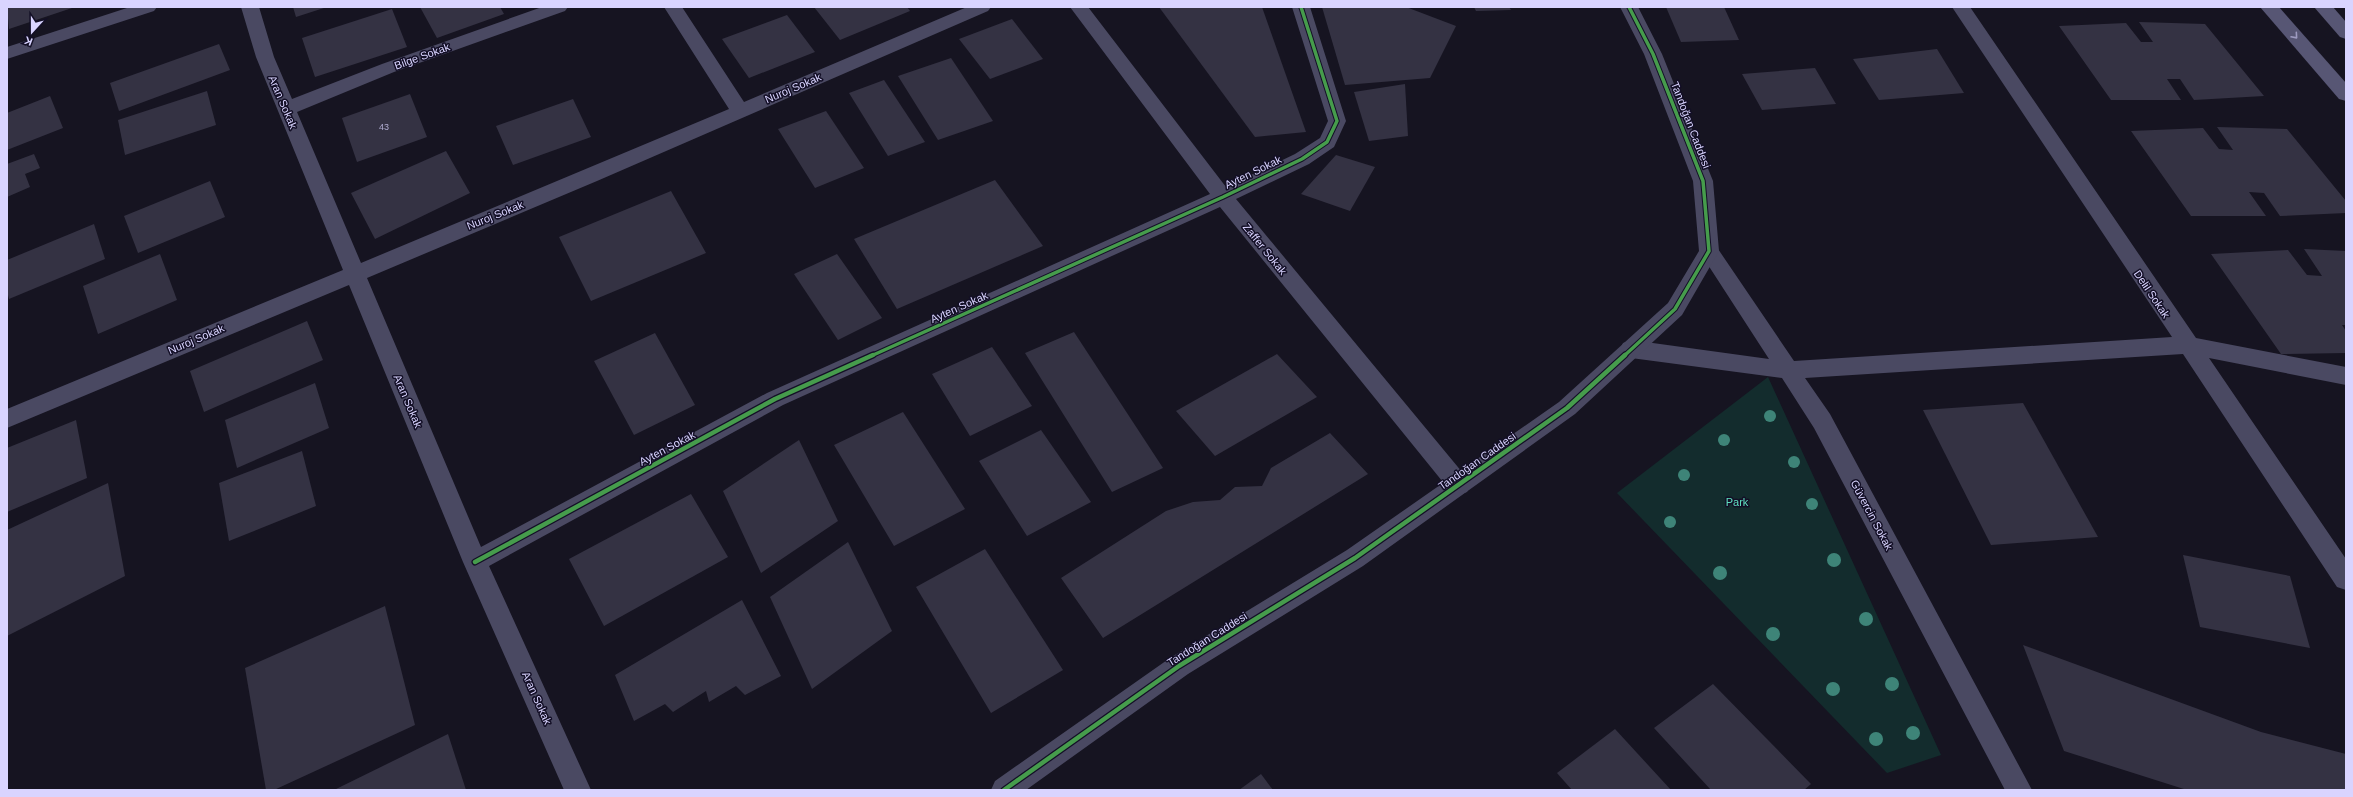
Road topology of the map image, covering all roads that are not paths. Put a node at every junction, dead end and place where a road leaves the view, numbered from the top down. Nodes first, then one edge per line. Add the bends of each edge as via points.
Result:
1 (148, 7) edge
2 (250, 7) edge
3 (559, 7) edge
4 (673, 7) edge
5 (982, 7) edge
6 (1079, 7) edge
7 (1301, 7) edge
8 (1629, 7) edge
9 (1961, 7) edge
10 (2269, 7) edge
11 (2323, 7) edge
12 (2346, 33) edge
13 (7, 53) edge
14 (2346, 96) edge
15 (286, 109) junction
16 (740, 111) junction
17 (1223, 197) junction
18 (1709, 251) junction
19 (355, 272) junction
20 (2187, 345) junction
21 (1631, 349) junction
22 (1788, 370) junction
23 (2346, 376) edge
24 (7, 419) edge
25 (1459, 485) junction
26 (475, 562) junction
27 (2346, 579) edge
28 (2017, 789) edge
29 (578, 790) edge
30 (1004, 790) edge

1 - 13 street
2 - 15 street, Aran Sokak via 264,57
3 - 15 street, Bilge Sokak via 388,68
4 - 16 street
5 - 16 street, Nuroj Sokak
6 - 17 street, Zaffer Sokak
7 - 17 street, Ayten Sokak via 1337,121 1327,142 1302,159
8 - 18 street, Tandoğan Caddesi via 1653,54 1703,181
9 - 20 street, Delil Sokak
10 -> 14 main road
11 - 12 main road
15 - 19 street, Aran Sokak
16 - 19 street, Nuroj Sokak via 590,176
17 - 25 street, Zaffer Sokak
17 - 26 street, Ayten Sokak via 775,400
18 - 21 street, Tandoğan Caddesi via 1676,309
18 - 22 street, Güvercin Sokak
19 - 24 street, Nuroj Sokak
19 - 26 street, Aran Sokak
20 - 22 street
20 - 23 street
20 - 27 street, Delil Sokak
21 - 22 street
21 - 25 street, Tandoğan Caddesi via 1567,408
22 - 28 street, Güvercin Sokak via 1822,421
25 - 30 street, Tandoğan Caddesi via 1355,558 1179,666
26 - 29 street, Aran Sokak

